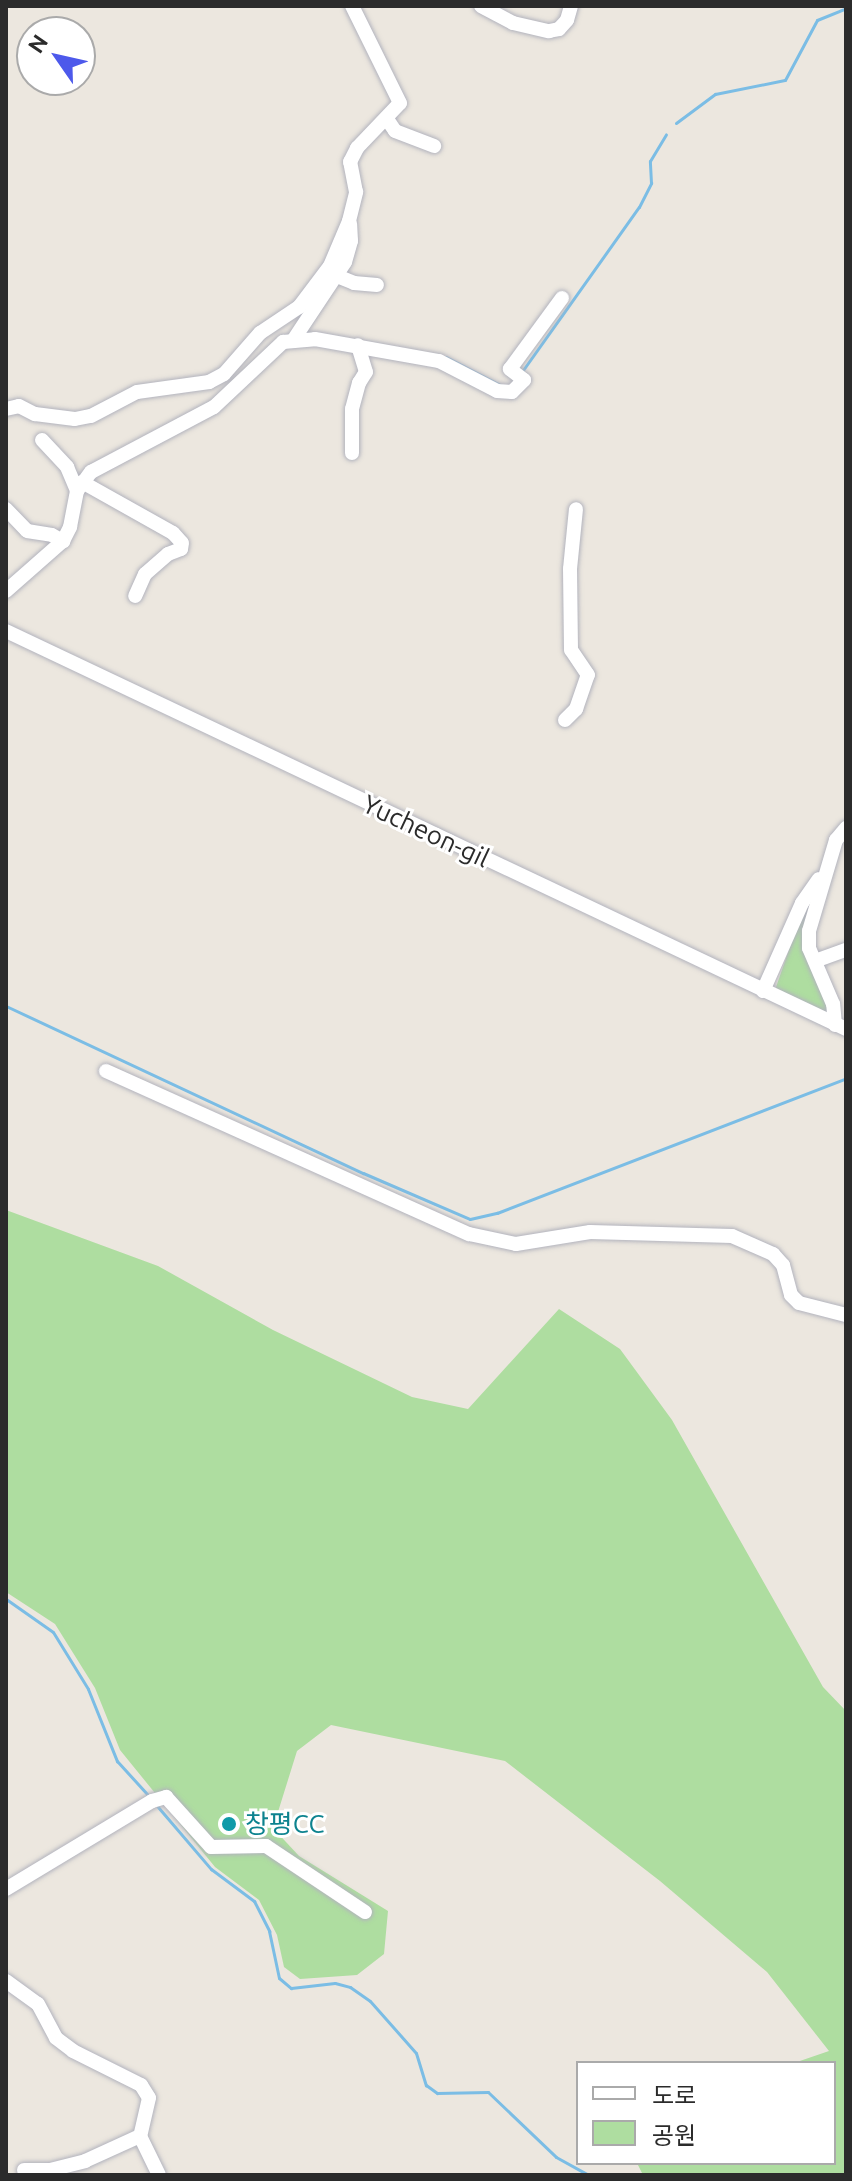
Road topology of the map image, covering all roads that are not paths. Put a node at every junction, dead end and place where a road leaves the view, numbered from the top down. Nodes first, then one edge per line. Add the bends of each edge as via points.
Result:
1 (352, 6) edge
2 (481, 6) edge
3 (571, 6) edge
4 (387, 119) junction
5 (434, 146) dead end
6 (349, 221) junction
7 (337, 276) junction
8 (377, 285) dead end
9 (562, 298) dead end
10 (294, 339) junction
11 (358, 345) junction
12 (6, 409) edge
13 (42, 440) dead end
14 (352, 453) dead end
15 (80, 486) junction
16 (6, 509) edge
17 (576, 509) dead end
18 (63, 541) junction
19 (6, 591) edge
20 (135, 596) dead end
21 (6, 631) edge
22 (565, 720) dead end
23 (845, 827) edge
24 (826, 869) junction
25 (846, 950) edge
26 (815, 961) junction
27 (763, 991) junction
28 (841, 1027) edge
29 (106, 1071) dead end
30 (846, 1315) edge
31 (6, 1889) edge
32 (365, 1912) dead end
33 (6, 1981) edge
34 (140, 2136) junction
35 (24, 2170) dead end
36 (159, 2175) edge

1 - 4 street via 400,103
2 - 3 street via 513,23 549,31 567,20
4 - 5 street via 395,131
4 - 6 street via 350,162 356,192
6 - 7 street via 351,241
6 - 12 street via 330,266 299,307 260,333 224,374 209,382 137,392 75,419 35,414 19,406
7 - 8 street
7 - 10 street
9 - 11 street via 510,369 524,380 512,392 497,391 439,361
10 - 11 street
10 - 15 street via 277,348 214,407 109,460
11 - 14 street via 366,372 352,409
13 - 15 street
15 - 18 street
15 - 20 street via 173,533 182,543 145,574
16 - 18 street via 27,531
17 - 22 street via 571,650 588,675 576,709
18 - 19 street
21 - 27 street, Yucheon-gil
23 - 24 street
24 - 26 street via 809,931
24 - 27 street via 802,903
25 - 26 street
26 - 28 street
27 - 28 street, Yucheon-gil
29 - 30 street via 469,1234 516,1244 590,1232 732,1236 773,1254 799,1303
31 - 32 street via 166,1797 211,1847 266,1846
33 - 34 street via 38,2004 65,2045 141,2085 149,2098
34 - 35 street via 85,2161
34 - 36 street

